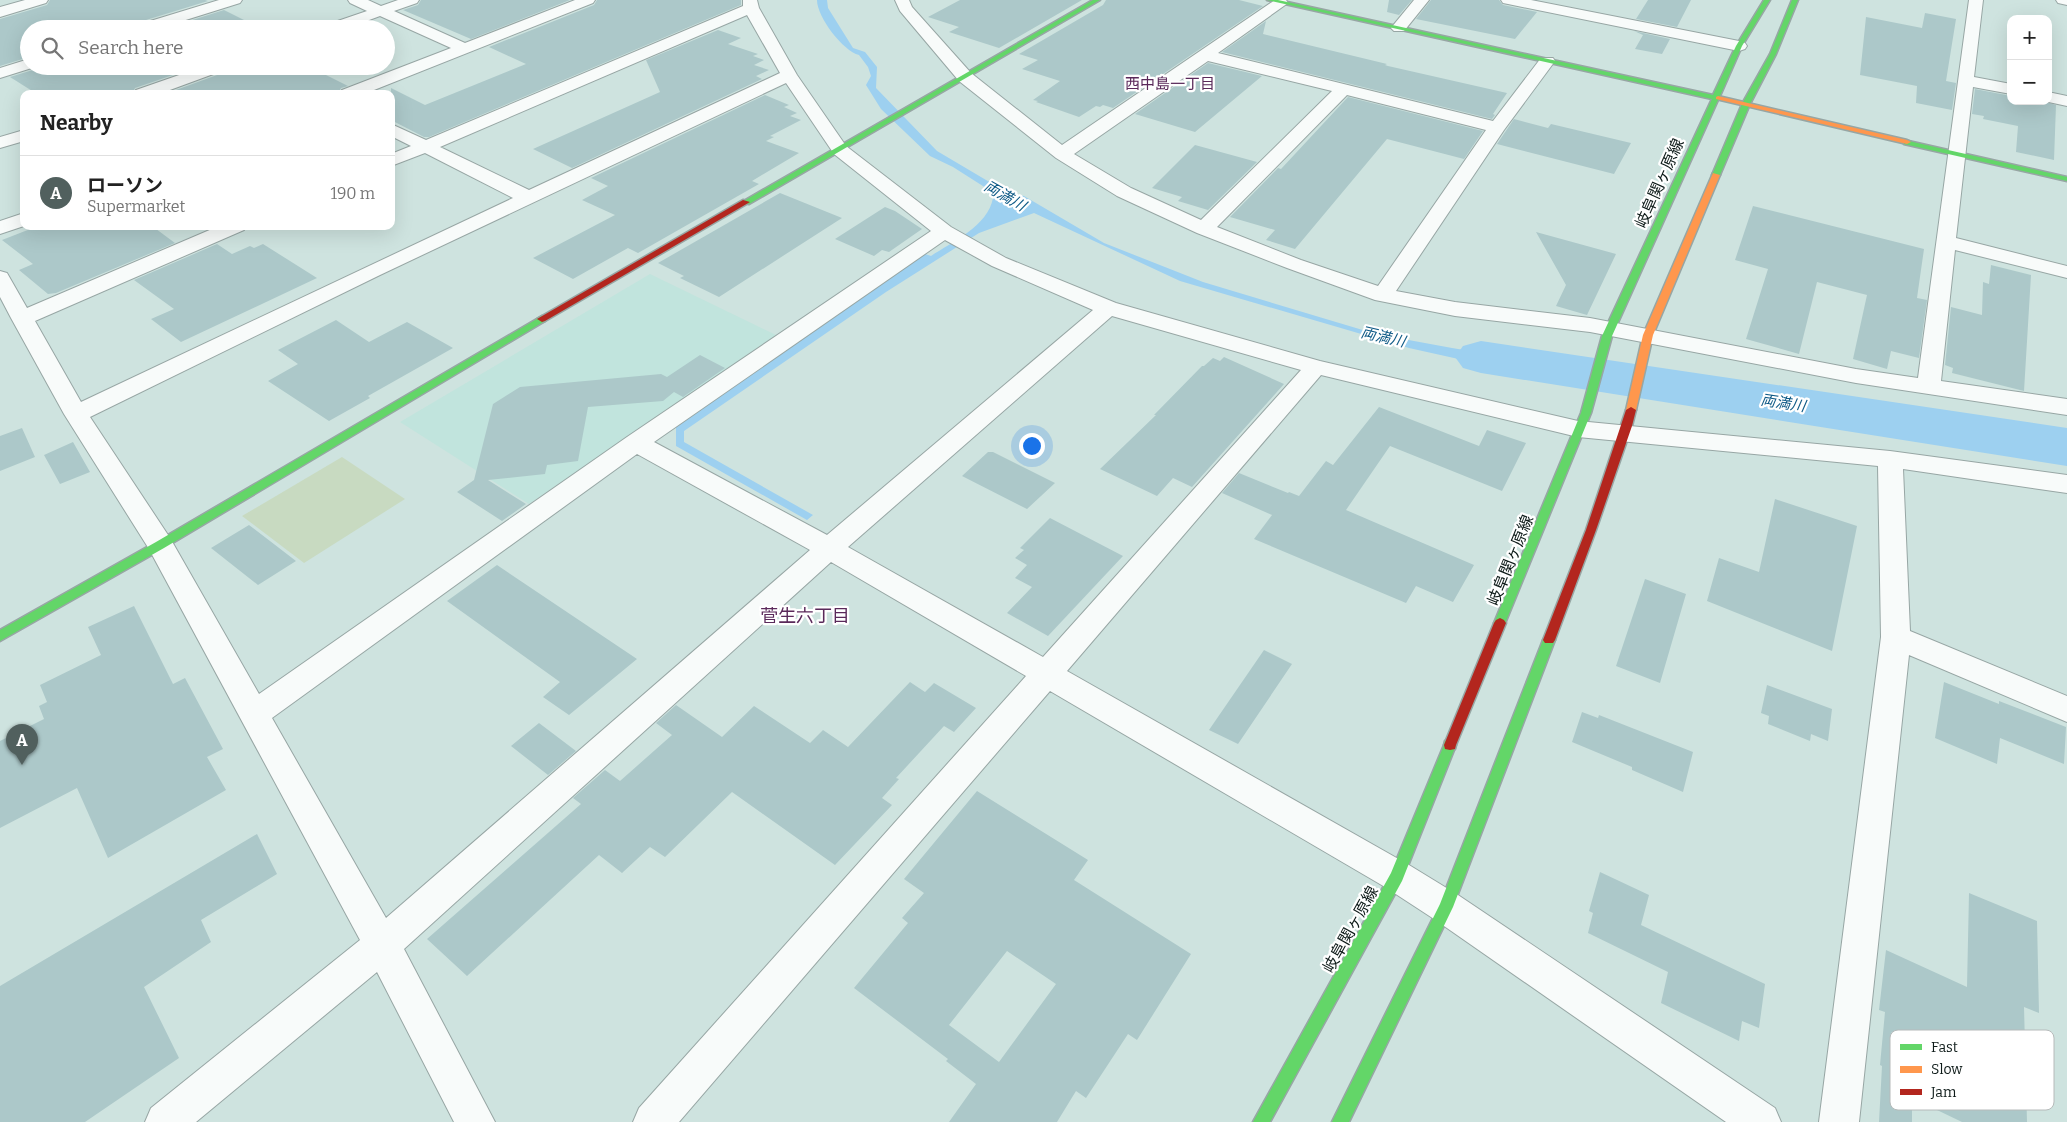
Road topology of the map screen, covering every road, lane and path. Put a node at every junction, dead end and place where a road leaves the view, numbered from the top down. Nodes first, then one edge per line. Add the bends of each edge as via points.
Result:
1 (41, 0) edge
2 (235, 0) edge
3 (355, 0) edge
4 (412, 0) edge
5 (588, 0) edge
6 (920, 0) edge
7 (1097, 0) edge
8 (1422, 0) edge
9 (1508, 0) edge
10 (1576, 0) edge
11 (1767, 0) edge
12 (1795, 0) edge
13 (1976, 0) edge
14 (2063, 0) edge
15 (1275, 1) edge
16 (2067, 1) edge
17 (751, 4) edge
18 (904, 4) edge
19 (1550, 9) junction
20 (380, 11) junction
21 (0, 12) edge
22 (169, 20) edge
23 (354, 20) edge
24 (1399, 28) junction
25 (1739, 46) junction
26 (464, 48) junction
27 (1205, 55) junction
28 (1547, 61) junction
29 (20, 67) edge
30 (0, 73) edge
31 (196, 75) edge
32 (789, 75) junction
33 (965, 77) junction
34 (1965, 80) junction
35 (2007, 88) edge
36 (153, 90) edge
37 (358, 90) edge
38 (1343, 90) junction
39 (1715, 97) junction
40 (2052, 98) edge
41 (2067, 101) edge
42 (1746, 104) junction
43 (1497, 127) junction
44 (395, 131) edge
45 (20, 136) edge
46 (0, 143) edge
47 (848, 145) junction
48 (425, 147) junction
49 (1062, 154) junction
50 (1956, 154) junction
51 (395, 159) edge
52 (2067, 179) edge
53 (529, 198) junction
54 (20, 220) edge
55 (0, 228) edge
56 (1204, 229) junction
57 (228, 230) edge
58 (944, 231) junction
59 (1946, 242) junction
60 (2067, 272) edge
61 (0, 277) edge
62 (1382, 296) junction
63 (1108, 308) junction
64 (22, 318) junction
65 (1609, 332) junction
66 (1647, 341) junction
67 (1316, 367) junction
68 (1928, 387) junction
69 (2067, 406) edge
70 (76, 414) junction
71 (1582, 421) junction
72 (1625, 430) junction
73 (636, 443) junction
74 (1890, 459) junction
75 (2067, 484) edge
76 (160, 545) junction
77 (829, 548) junction
78 (0, 636) edge
79 (1896, 637) junction
80 (1047, 674) junction
81 (2067, 709) edge
82 (254, 714) junction
83 (1397, 876) junction
84 (1446, 907) junction
85 (382, 945) junction
86 (165, 1122) edge
87 (475, 1122) edge
88 (653, 1122) edge
89 (1261, 1122) edge
90 (1340, 1122) edge
91 (1761, 1122) edge
92 (1839, 1122) edge

1 - 21 street
2 - 22 street
3 - 20 street
4 - 20 street
5 - 26 street
6 - 18 street
7 - 33 main road
8 - 24 street
9 - 19 street
10 - 19 street
11 - 25 main road, 岐阜関ヶ原線
12 - 42 main road via 1773,54
13 - 34 street
14 - 16 street
15 - 24 main road
15 - 27 street
17 - 32 street
17 - 48 street
18 - 33 street
19 - 25 street
20 - 23 street
20 - 26 street
24 - 28 main road
25 - 39 main road, 岐阜関ヶ原線
26 - 37 street
27 - 38 street
27 - 49 street
28 - 39 main road
28 - 43 street
29 - 30 street
31 - 36 street
32 - 47 street
32 - 53 street
33 - 47 main road
33 - 49 street
34 - 35 street
34 - 50 street
38 - 43 street
38 - 56 street
39 - 42 main road
39 - 65 main road, 岐阜関ヶ原線
40 - 41 street
42 - 50 main road
42 - 66 main road
43 - 62 street
44 - 48 street
45 - 46 street
47 - 58 street
47 - 76 main road via 452,371
48 - 51 street
48 - 53 street
49 - 56 street via 1124,192
50 - 52 main road
50 - 59 street
53 - 70 street
54 - 55 street
56 - 62 street
57 - 64 street
58 - 63 street via 999,262
58 - 73 street
59 - 60 street
59 - 68 street
61 - 64 street
62 - 65 street via 1455,309 1590,325
63 - 67 street
63 - 77 street
64 - 70 street
65 - 66 street
65 - 71 main road, 岐阜関ヶ原線
66 - 68 street
66 - 72 main road
67 - 71 street
67 - 80 street
68 - 69 street
70 - 76 street
71 - 72 street
71 - 83 main road, 岐阜関ヶ原線
72 - 74 street
72 - 84 main road via 1591,530
73 - 77 street
73 - 82 street
74 - 75 street
74 - 79 street
76 - 78 main road
76 - 82 street
77 - 80 street
77 - 85 street
79 - 81 street
79 - 92 street
80 - 83 street
80 - 88 street
82 - 85 street
83 - 84 street
83 - 89 main road, 岐阜関ヶ原線
84 - 90 main road
84 - 91 street
85 - 86 street
85 - 87 street

